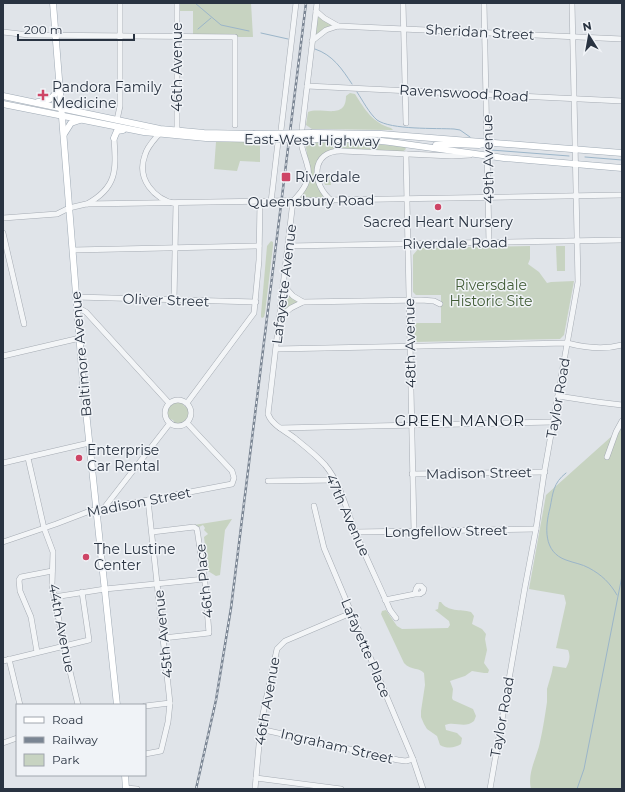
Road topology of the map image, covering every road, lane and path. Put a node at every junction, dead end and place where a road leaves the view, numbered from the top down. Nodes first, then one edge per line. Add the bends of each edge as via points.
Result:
1 (53, 3) edge
2 (120, 3) edge
3 (177, 3) edge
4 (296, 3) edge
5 (317, 3) edge
6 (403, 3) edge
7 (484, 3) edge
8 (572, 3) edge
9 (316, 11) junction
10 (338, 26) junction
11 (404, 29) junction
12 (3, 32) edge
13 (485, 33) junction
14 (55, 35) junction
15 (120, 36) junction
16 (177, 36) junction
17 (573, 37) junction
18 (622, 39) edge
19 (312, 41) junction
20 (59, 84) junction
21 (307, 86) junction
22 (405, 90) junction
23 (486, 94) junction
24 (3, 96) edge
25 (574, 99) junction
26 (622, 101) edge
27 (32, 102) junction
28 (3, 104) edge
29 (62, 112) junction
30 (84, 120) junction
31 (117, 120) junction
32 (406, 123) dead end
33 (106, 125) junction
34 (235, 125) dead end
35 (126, 130) junction
36 (281, 130) dead end
37 (302, 130) dead end
38 (177, 131) junction
39 (159, 134) junction
40 (64, 136) junction
41 (253, 136) junction
42 (312, 136) junction
43 (114, 138) junction
44 (278, 142) dead end
45 (300, 142) dead end
46 (487, 142) junction
47 (420, 145) junction
48 (575, 149) junction
49 (622, 152) edge
50 (406, 154) junction
51 (475, 154) junction
52 (488, 156) junction
53 (576, 165) junction
54 (622, 168) edge
55 (308, 172) junction
56 (316, 172) junction
57 (622, 195) edge
58 (576, 196) junction
59 (488, 198) junction
60 (407, 200) junction
61 (293, 201) junction
62 (332, 201) junction
63 (260, 202) junction
64 (271, 202) junction
65 (86, 204) junction
66 (176, 204) junction
67 (69, 208) junction
68 (3, 218) edge
69 (3, 233) edge
70 (622, 240) edge
71 (578, 241) junction
72 (489, 243) junction
73 (408, 244) junction
74 (259, 246) junction
75 (288, 246) junction
76 (175, 248) junction
77 (73, 250) junction
78 (283, 285) junction
79 (76, 297) junction
80 (174, 300) junction
81 (409, 300) junction
82 (256, 302) junction
83 (303, 302) junction
84 (440, 304) dead end
85 (77, 308) junction
86 (280, 317) junction
87 (24, 324) dead end
88 (80, 338) junction
89 (567, 343) junction
90 (622, 345) edge
91 (410, 346) junction
92 (276, 349) junction
93 (3, 356) edge
94 (558, 396) junction
95 (187, 402) junction
96 (169, 403) junction
97 (622, 404) edge
98 (622, 421) edge
99 (553, 422) junction
100 (170, 423) junction
101 (186, 423) junction
102 (412, 425) junction
103 (280, 428) junction
104 (89, 443) junction
105 (607, 457) dead end
106 (28, 458) junction
107 (3, 463) edge
108 (545, 472) junction
109 (412, 474) junction
110 (334, 480) junction
111 (268, 481) dead end
112 (148, 500) junction
113 (314, 506) dead end
114 (104, 508) junction
115 (96, 509) junction
116 (44, 528) junction
117 (536, 529) junction
118 (414, 531) junction
119 (152, 532) junction
120 (356, 532) junction
121 (3, 542) edge
122 (52, 571) junction
123 (205, 579) junction
124 (158, 584) junction
125 (105, 589) junction
126 (82, 592) junction
127 (415, 594) dead end
128 (54, 597) junction
129 (386, 600) junction
130 (351, 614) junction
131 (396, 618) dead end
132 (163, 638) junction
133 (64, 646) junction
134 (37, 652) junction
135 (9, 659) junction
136 (3, 661) edge
137 (20, 704) edge
138 (78, 704) edge
139 (117, 704) edge
140 (170, 704) junction
141 (146, 706) edge
142 (260, 729) junction
143 (16, 738) edge
144 (3, 743) edge
145 (146, 754) edge
146 (413, 759) junction
147 (125, 776) edge
148 (256, 778) junction
149 (314, 787) edge
150 (126, 789) edge
151 (137, 789) edge
152 (255, 789) edge
153 (341, 789) edge
154 (423, 789) edge
155 (490, 789) edge

1 - 14 main road, Baltimore Avenue
2 - 15 street
3 - 16 street, 46th Avenue
4 - 36 street
5 - 9 street
6 - 11 street
7 - 13 street, 49th Avenue
8 - 17 street, Taylor Road
9 - 10 street, Sheridan Street
9 - 19 street
10 - 11 street, Sheridan Street
10 - 19 street, Sheridan Street via 326,30
11 - 13 street, Sheridan Street
11 - 22 street
12 - 14 street
13 - 17 street, Sheridan Street
13 - 23 street, 49th Avenue
14 - 15 street
14 - 20 main road, Baltimore Avenue
15 - 16 street
15 - 31 street via 120,106
16 - 34 street via 235,37
16 - 38 street, 46th Avenue
17 - 18 street, Sheridan Street
17 - 25 street, Taylor Road
19 - 21 street
20 - 27 main road via 56,94 51,99
20 - 29 main road, Baltimore Avenue
21 - 22 street, Ravenswood Road
21 - 37 street
22 - 23 street, Ravenswood Road
22 - 32 street
23 - 25 street, Ravenswood Road
23 - 46 street, 49th Avenue
24 - 27 main road, East-West Highway
25 - 26 street, Ravenswood Road
25 - 48 street, Taylor Road
27 - 29 main road, East-West Highway
28 - 29 main road, East-West Highway
29 - 30 main road, East-West Highway
29 - 31 main road, East-West Highway
29 - 40 main road, Baltimore Avenue
30 - 33 main road, East-West Highway
30 - 40 main road via 71,123
31 - 38 main road, East-West Highway
33 - 35 main road, East-West Highway
33 - 43 main road
35 - 39 main road, East-West Highway
35 - 43 main road via 117,132
38 - 41 main road, East-West Highway
39 - 41 main road, East-West Highway via 206,138
39 - 66 street via 145,153 144,175 150,189 156,195
40 - 67 main road, Baltimore Avenue
41 - 42 main road, East-West Highway, bridge
42 - 46 main road, East-West Highway via 381,134
42 - 47 main road, East-West Highway
43 - 65 street via 114,176 105,191
44 - 64 street
45 - 55 street
46 - 47 main road via 479,145
46 - 48 main road, East-West Highway
46 - 52 street, 49th Avenue
47 - 51 main road, East-West Highway
48 - 49 main road, East-West Highway
48 - 53 street, Taylor Road
50 - 51 street
50 - 56 street via 335,151 325,156
50 - 60 street, 48th Avenue
51 - 52 main road, East-West Highway
52 - 53 main road, East-West Highway
52 - 59 street, 49th Avenue
53 - 54 main road, East-West Highway
53 - 58 street, Taylor Road
55 - 56 street
55 - 61 street via 304,189
56 - 62 street via 320,187
57 - 58 street, Queensbury Road
58 - 59 street, Queensbury Road
58 - 71 street, Taylor Road
59 - 60 street, Queensbury Road
59 - 72 street, 49th Avenue
60 - 62 street, Queensbury Road
60 - 73 street, 48th Avenue
61 - 62 street, Queensbury Road
61 - 64 street, Queensbury Road
61 - 75 street, Lafayette Avenue
63 - 64 street, Queensbury Road
63 - 66 street, Queensbury Road
63 - 74 street
65 - 66 street, Queensbury Road
65 - 67 street, Queensbury Road
66 - 76 street
67 - 68 street, Queensbury Road via 57,214
67 - 77 main road, Baltimore Avenue
69 - 87 street
70 - 71 street, Riverdale Road
71 - 72 street, Riverdale Road
71 - 89 street, Taylor Road via 578,282
72 - 73 street, Riverdale Road
73 - 75 street, Riverdale Road
73 - 81 street, 48th Avenue
74 - 76 street
74 - 82 street
75 - 78 street, Lafayette Avenue
76 - 77 street
76 - 80 street
77 - 79 main road, Baltimore Avenue
78 - 83 street
78 - 86 street, Lafayette Avenue
79 - 80 street, Oliver Street
79 - 85 main road, Baltimore Avenue
80 - 82 street, Oliver Street
81 - 83 street
81 - 84 street
81 - 91 street, 48th Avenue
82 - 95 street via 254,314 246,326
83 - 86 street
85 - 88 main road, Baltimore Avenue
85 - 96 street via 86,312
86 - 92 street, Lafayette Avenue
88 - 93 street
88 - 104 main road, Baltimore Avenue
89 - 90 street via 597,349
89 - 91 street
89 - 94 street, Taylor Road
91 - 92 street
91 - 102 street, 48th Avenue
92 - 103 street, Lafayette Avenue via 268,414
94 - 97 street
94 - 99 street, Taylor Road
95 - 96 street via 176,399
95 - 101 street via 191,412
96 - 100 street via 165,413
98 - 105 street
99 - 102 street
99 - 108 street, Taylor Road
100 - 101 street via 178,426
100 - 114 street
101 - 112 street, Madison Street via 232,471 232,484
102 - 103 street
102 - 109 street, 48th Avenue
103 - 110 street, 47th Avenue via 319,459
104 - 106 street
104 - 115 main road, Baltimore Avenue
106 - 107 street
106 - 116 street, 44th Avenue
108 - 109 street, Madison Street
108 - 117 street, Taylor Road
109 - 118 street, 48th Avenue
110 - 111 street
110 - 120 street, 47th Avenue
112 - 114 street, Madison Street
112 - 119 street, 45th Avenue
113 - 130 street, Lafayette Place via 324,548
114 - 115 street, Madison Street
115 - 116 street, Madison Street
115 - 125 main road, Baltimore Avenue
116 - 121 street, Madison Street
116 - 122 street, 44th Avenue via 53,552
117 - 118 street, Longfellow Street
117 - 155 street, Taylor Road
118 - 120 street, Longfellow Street
119 - 123 street, 46th Place via 197,529
119 - 124 street, 45th Avenue
120 - 129 street, 47th Avenue
122 - 128 street, 44th Avenue
122 - 134 street via 21,577 19,580 20,591 31,617
123 - 124 street
123 - 132 street, 46th Place via 209,633
124 - 125 street
124 - 132 street, 45th Avenue
125 - 126 street
125 - 139 main road, Baltimore Avenue
126 - 128 street
126 - 133 street via 90,640
127 - 129 street
128 - 133 street, 44th Avenue
129 - 131 street, 47th Avenue
130 - 142 street, 46th Avenue via 279,645
130 - 146 street, Lafayette Place
132 - 140 street, 45th Avenue
133 - 134 street
133 - 138 street, 44th Avenue
134 - 135 street
135 - 136 street
135 - 137 street
140 - 141 street
140 - 145 street, 45th Avenue via 161,751
142 - 146 street, Ingraham Street via 398,760
142 - 148 street, 46th Avenue
143 - 144 street
146 - 154 street, Lafayette Place
147 - 150 main road
148 - 149 street
148 - 152 street, 46th Avenue
149 - 153 street
150 - 151 street

